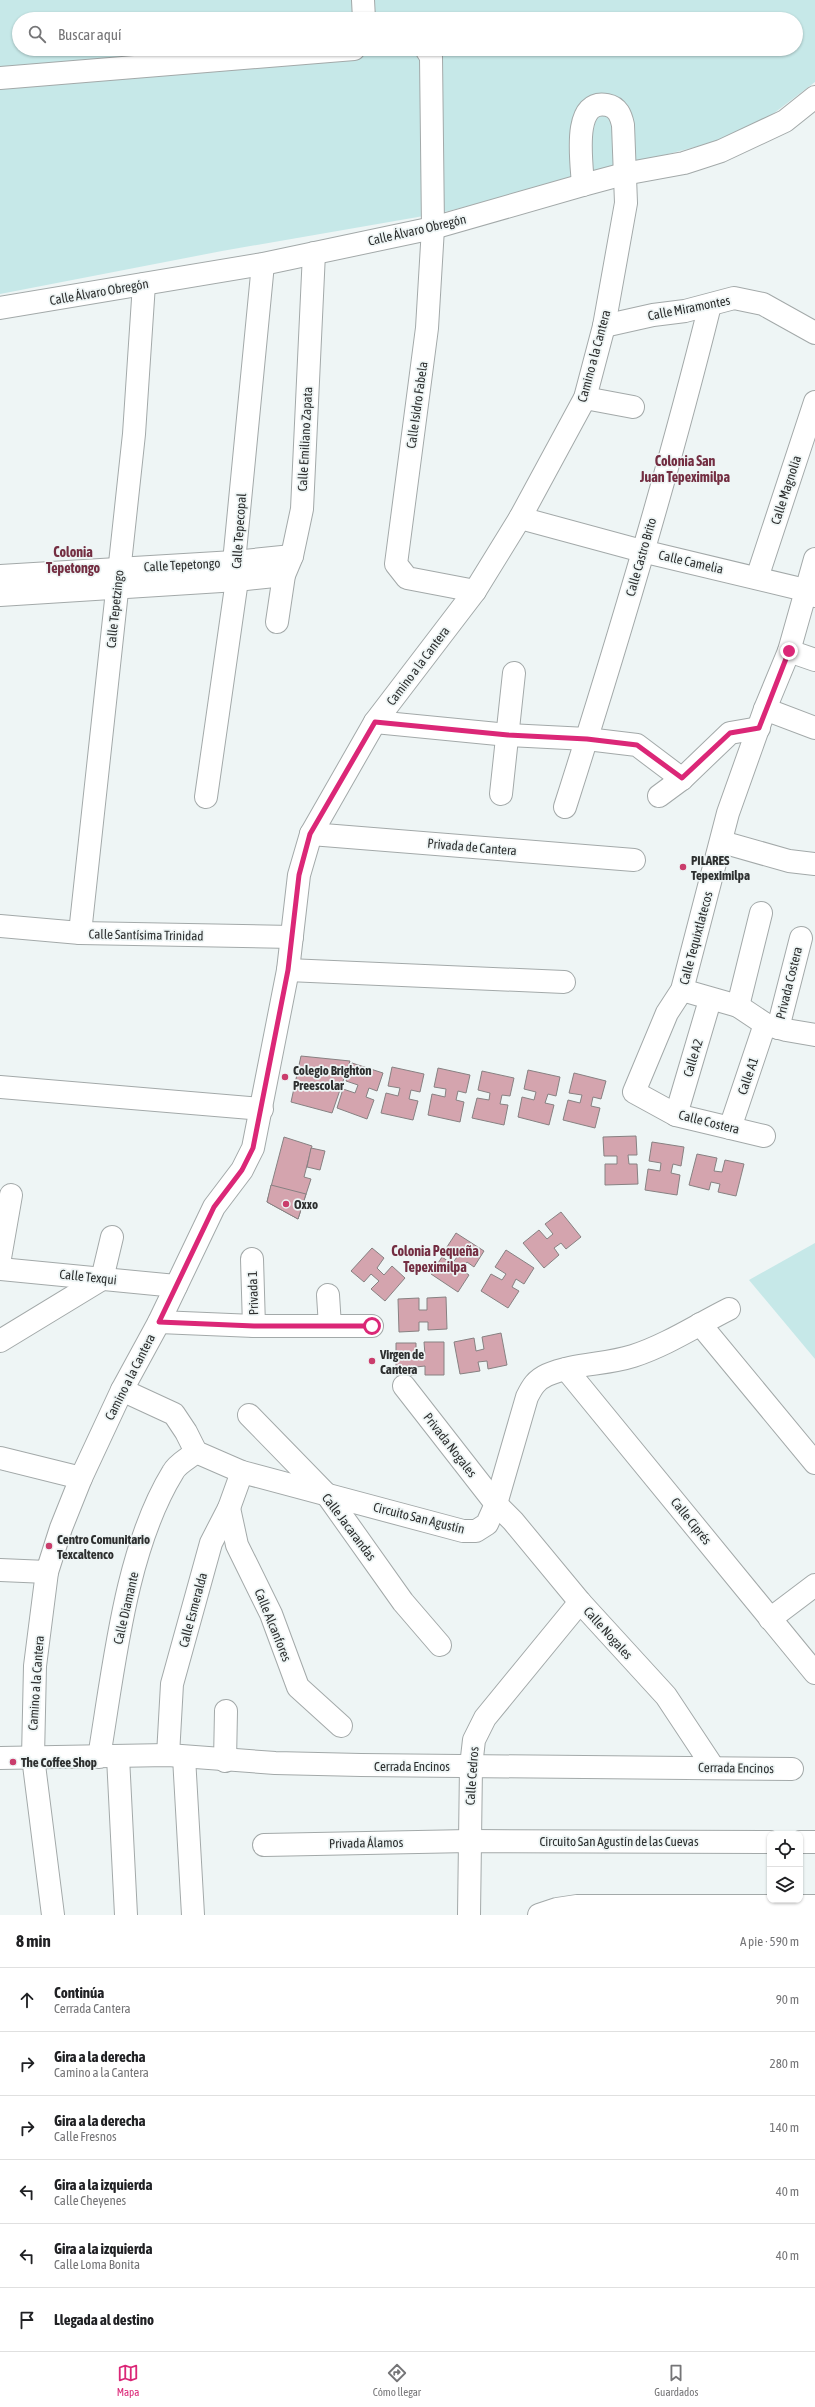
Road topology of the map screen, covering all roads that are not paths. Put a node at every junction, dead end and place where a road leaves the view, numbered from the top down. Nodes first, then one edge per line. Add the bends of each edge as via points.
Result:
1 (363, 0) edge
2 (364, 12) edge
3 (269, 56) edge
4 (430, 56) edge
5 (0, 78) edge
6 (815, 97) edge
7 (624, 174) junction
8 (583, 185) junction
9 (433, 228) junction
10 (314, 253) junction
11 (263, 264) junction
12 (144, 284) junction
13 (710, 305) junction
14 (0, 308) edge
15 (604, 326) junction
16 (815, 332) edge
17 (585, 398) junction
18 (815, 402) edge
19 (633, 407) dead end
20 (520, 518) junction
21 (642, 551) junction
22 (815, 559) edge
23 (288, 566) junction
24 (236, 571) junction
25 (0, 576) edge
26 (119, 578) junction
27 (758, 578) junction
28 (475, 591) junction
29 (810, 593) edge
30 (0, 595) edge
31 (277, 622) dead end
32 (789, 651) junction
33 (815, 660) edge
34 (514, 673) dead end
35 (762, 719) junction
36 (375, 722) junction
37 (815, 728) edge
38 (508, 735) junction
39 (587, 739) junction
40 (682, 778) junction
41 (502, 794) dead end
42 (659, 796) dead end
43 (206, 797) dead end
44 (565, 807) dead end
45 (310, 834) junction
46 (722, 842) junction
47 (634, 860) dead end
48 (815, 864) edge
49 (761, 913) dead end
50 (0, 926) edge
51 (80, 933) junction
52 (292, 937) junction
53 (801, 938) dead end
54 (288, 970) junction
55 (564, 982) dead end
56 (682, 990) junction
57 (710, 1000) junction
58 (738, 1006) junction
59 (772, 1026) junction
60 (815, 1035) edge
61 (0, 1087) edge
62 (634, 1092) joint
63 (262, 1109) junction
64 (676, 1115) junction
65 (730, 1128) junction
66 (764, 1136) dead end
67 (11, 1195) dead end
68 (112, 1237) dead end
69 (0, 1258) edge
70 (252, 1259) dead end
71 (0, 1269) edge
72 (102, 1279) junction
73 (176, 1286) junction
74 (328, 1295) dead end
75 (729, 1309) dead end
76 (159, 1322) junction
77 (700, 1324) junction
78 (254, 1326) junction
79 (330, 1326) junction
80 (372, 1326) dead end
81 (0, 1341) edge
82 (566, 1369) junction
83 (404, 1386) dead end
84 (122, 1390) junction
85 (249, 1415) dead end
86 (196, 1452) junction
87 (0, 1458) edge
88 (815, 1463) edge
89 (242, 1472) junction
90 (81, 1478) junction
91 (327, 1495) junction
92 (496, 1504) junction
93 (229, 1508) junction
94 (0, 1570) edge
95 (48, 1572) junction
96 (815, 1585) edge
97 (580, 1602) junction
98 (770, 1619) junction
99 (440, 1645) dead end
100 (815, 1673) edge
101 (226, 1711) dead end
102 (340, 1726) dead end
103 (176, 1756) junction
104 (33, 1757) junction
105 (109, 1757) junction
106 (0, 1758) edge
107 (225, 1761) junction
108 (471, 1766) junction
109 (713, 1767) junction
110 (792, 1769) dead end
111 (469, 1841) junction
112 (767, 1842) edge
113 (803, 1842) edge
114 (815, 1842) edge
115 (264, 1845) dead end
116 (815, 1906) edge
117 (615, 1911) edge
118 (749, 1911) edge
119 (53, 1915) edge
120 (126, 1915) edge
121 (192, 1915) edge
122 (469, 1915) edge
123 (539, 1915) edge

1 - 2 street
3 - 5 street
4 - 9 street, Calle Isidro Fabela
6 - 7 street, Calle Álvaro Obregón via 785,122 722,151 684,163
7 - 8 street, Calle Álvaro Obregón
7 - 8 street, Camino a la Cantera via 621,115 606,104 597,106 588,111 582,121
7 - 15 street, Camino a la Cantera via 626,203
8 - 9 street, Calle Álvaro Obregón
9 - 10 street, Calle Álvaro Obregón
9 - 28 street, Calle Isidro Fabela via 427,328 396,564 407,578
10 - 11 street, Calle Álvaro Obregón
10 - 23 street, Calle Emiliano Zapata via 302,509
11 - 12 street, Calle Álvaro Obregón
11 - 24 street, Calle Tepecopal
12 - 14 street, Calle Álvaro Obregón
12 - 26 street, Calle Tepetzingo via 134,434
13 - 15 street, Calle Miramontes
13 - 16 street, Calle Miramontes via 734,298 763,304
13 - 21 street, Calle Castro Brito via 677,436
15 - 17 street, Camino a la Cantera
17 - 19 street
17 - 20 street, Camino a la Cantera
18 - 27 street, Calle Magnolia
20 - 21 street, Calle Camelia
20 - 28 street, Camino a la Cantera
21 - 27 street, Calle Camelia
21 - 39 street, Calle Castro Brito via 612,661
22 - 29 street, Calle Tequixtlatecos
23 - 24 street, Calle Tepetongo
23 - 31 street, Calle Emiliano Zapata
24 - 26 street, Calle Tepetongo
24 - 43 street, Calle Tepecopal
25 - 26 street, Calle Tepetongo
26 - 30 street, Calle Tepetongo
26 - 51 street, Calle Tepetzingo
27 - 29 street, Calle Camelia
28 - 36 street, Camino a la Cantera
29 - 32 street, Calle Tequixtlatecos
32 - 33 street
32 - 35 street, Calle Tequixtlatecos
34 - 38 street
35 - 37 street
35 - 40 street via 730,733
35 - 46 street, Calle Tequixtlatecos via 728,814
36 - 38 street
36 - 45 street, Camino a la Cantera
38 - 39 street
38 - 41 street
39 - 40 street via 637,745
39 - 44 street, Calle Castro Brito
40 - 42 street
45 - 47 street, Privada de Cantera
45 - 52 street, Camino a la Cantera via 299,875
46 - 48 street via 788,861
46 - 56 street, Calle Tequixtlatecos
49 - 58 street
50 - 51 street, Calle Santísima Trinidad
51 - 52 street, Calle Santísima Trinidad
52 - 54 street, Camino a la Cantera
53 - 59 street, Privada Costera
54 - 55 street
54 - 63 street, Camino a la Cantera
56 - 57 street
56 - 62 street, Calle Tequixtlatecos via 667,1013
57 - 58 street
57 - 64 street, Calle A2
58 - 59 street
59 - 60 street
59 - 65 street, Calle A1
61 - 63 street
62 - 64 street, Calle Costera
63 - 73 street, Camino a la Cantera via 253,1148 242,1170 214,1207
64 - 65 street, Calle Costera
65 - 66 street, Calle Costera
67 - 69 street
68 - 72 street
70 - 78 street, Privada 1
71 - 72 street, Calle Texqui
72 - 73 street, Calle Texqui
72 - 81 street
73 - 76 street, Camino a la Cantera
74 - 79 street
75 - 77 street, Circuito San Agustín
76 - 78 street
76 - 84 street, Camino a la Cantera
77 - 82 street, Circuito San Agustín via 663,1344 632,1356
77 - 88 street
78 - 79 street
79 - 80 street
82 - 92 street, Circuito San Agustín via 534,1382 527,1397
82 - 98 street, Calle Ciprés
83 - 92 street, Privada Nogales
84 - 86 street via 174,1414
84 - 90 street, Camino a la Cantera
85 - 91 street, Calle Jacarandas
86 - 89 street, Circuito San Agustín
86 - 105 street, Calle Diamante via 173,1471 148,1525 125,1603
87 - 90 street
89 - 91 street, Circuito San Agustín
89 - 93 street, Calle Esmeralda
90 - 95 street, Camino a la Cantera via 61,1528
91 - 92 street, Circuito San Agustín via 463,1531 476,1531 487,1524
91 - 99 street, Calle Jacarandas via 403,1602
92 - 97 street, Calle Nogales
93 - 102 street, Calle Alcanfores via 237,1545 271,1614 298,1687
93 - 103 street, Calle Esmeralda via 211,1543 172,1684
94 - 95 street
95 - 104 street, Camino a la Cantera via 35,1666
96 - 98 street
97 - 108 street, Calle Cedros via 485,1718 474,1740
97 - 109 street, Calle Nogales via 666,1696
98 - 100 street, Calle Ciprés
101 - 107 street
103 - 105 street, Cerrada Encinos
103 - 107 street, Cerrada Encinos
103 - 121 street, Calle Esmeralda
104 - 105 street, Cerrada Encinos
104 - 106 street, Cerrada Encinos
104 - 119 street, Camino a la Cantera
105 - 120 street, Calle Diamante
107 - 108 street, Cerrada Encinos via 362,1766
108 - 109 street, Cerrada Encinos
108 - 111 street, Calle Cedros
109 - 110 street, Cerrada Encinos
111 - 112 street, Circuito San Agustín de las Cuevas
111 - 115 street, Privada Álamos
111 - 122 street, Calle Cedros
113 - 114 street
116 - 118 street
117 - 118 street
117 - 123 street via 577,1906

